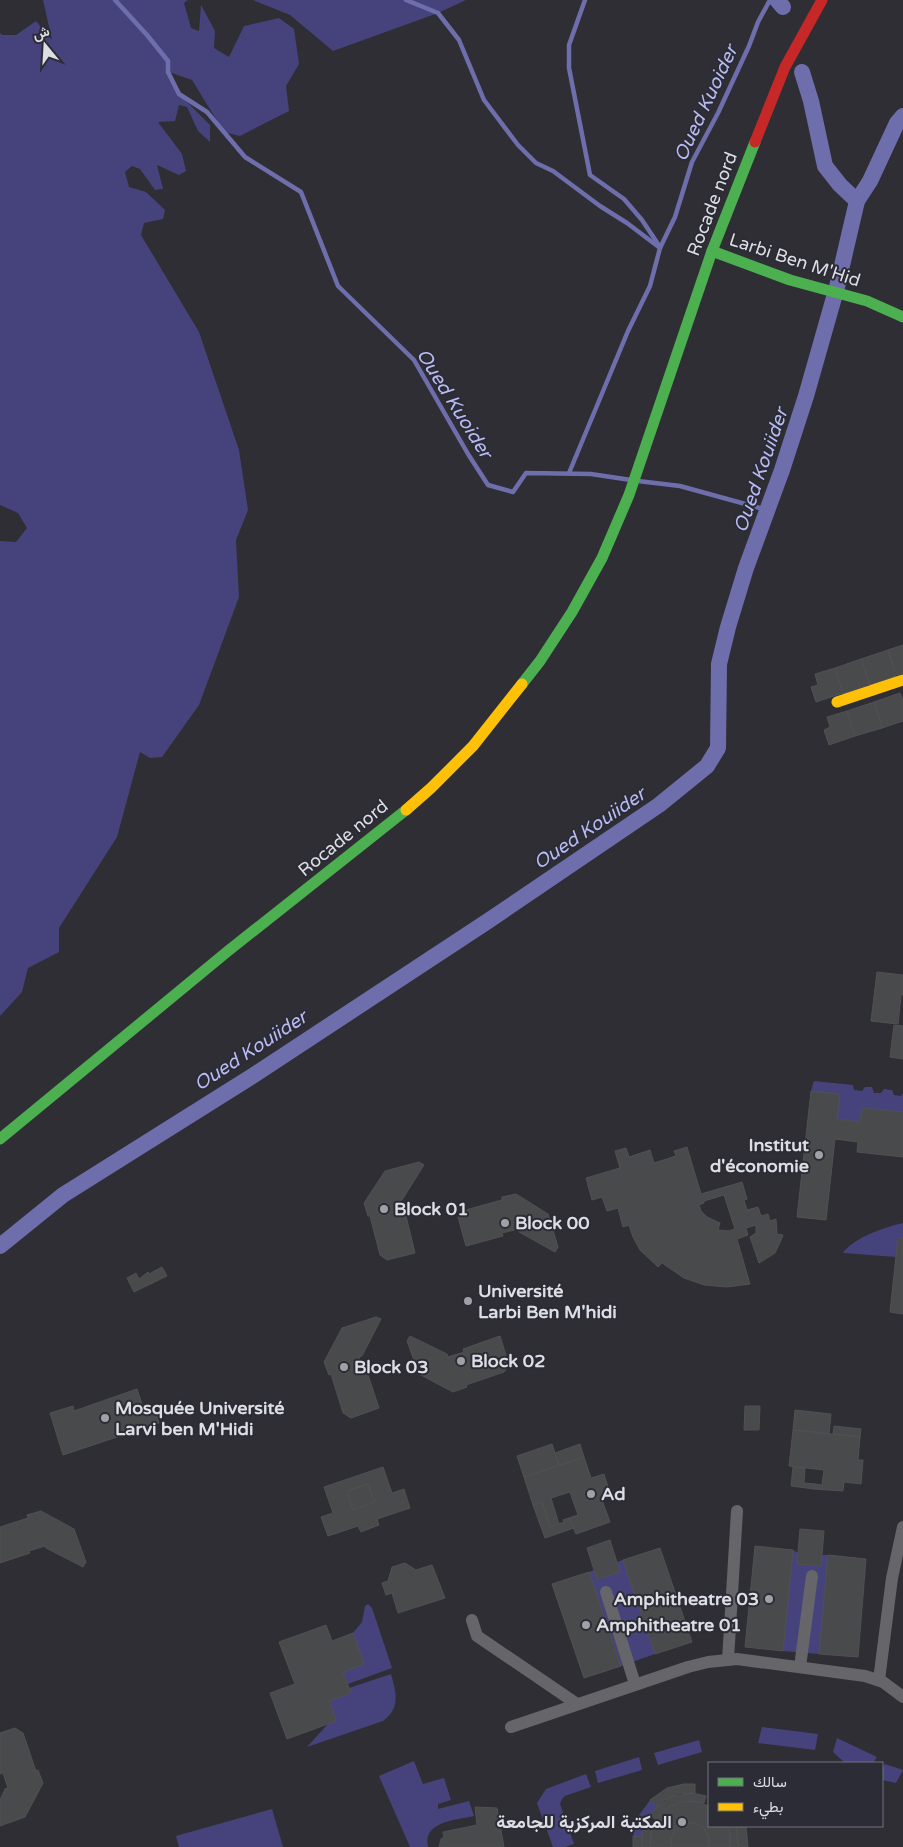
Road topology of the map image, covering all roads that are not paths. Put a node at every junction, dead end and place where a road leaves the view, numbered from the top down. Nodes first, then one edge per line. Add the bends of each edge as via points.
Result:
1 (822, 0) edge
2 (712, 251) junction
3 (903, 317) edge
4 (903, 680) edge
5 (837, 702) dead end
6 (0, 1139) edge
7 (738, 1512) dead end
8 (903, 1527) edge
9 (812, 1576) dead end
10 (606, 1592) dead end
11 (472, 1620) dead end
12 (728, 1660) junction
13 (800, 1666) junction
14 (878, 1680) junction
15 (635, 1684) junction
16 (903, 1697) edge
17 (577, 1704) junction
18 (511, 1727) dead end

1 - 2 main road, Rocade nord via 785,67
2 - 3 main road, Larbi Ben M'Hid via 790,280 867,301
2 - 6 main road, Rocade nord via 629,495 602,558 540,661 473,746 386,828 228,951
4 - 5 main road
7 - 12 street
8 - 14 street via 892,1578
9 - 13 street
10 - 15 street
11 - 17 street via 477,1636
12 - 13 street
12 - 15 street via 688,1666
13 - 14 street
14 - 16 street
15 - 17 street
17 - 18 street

